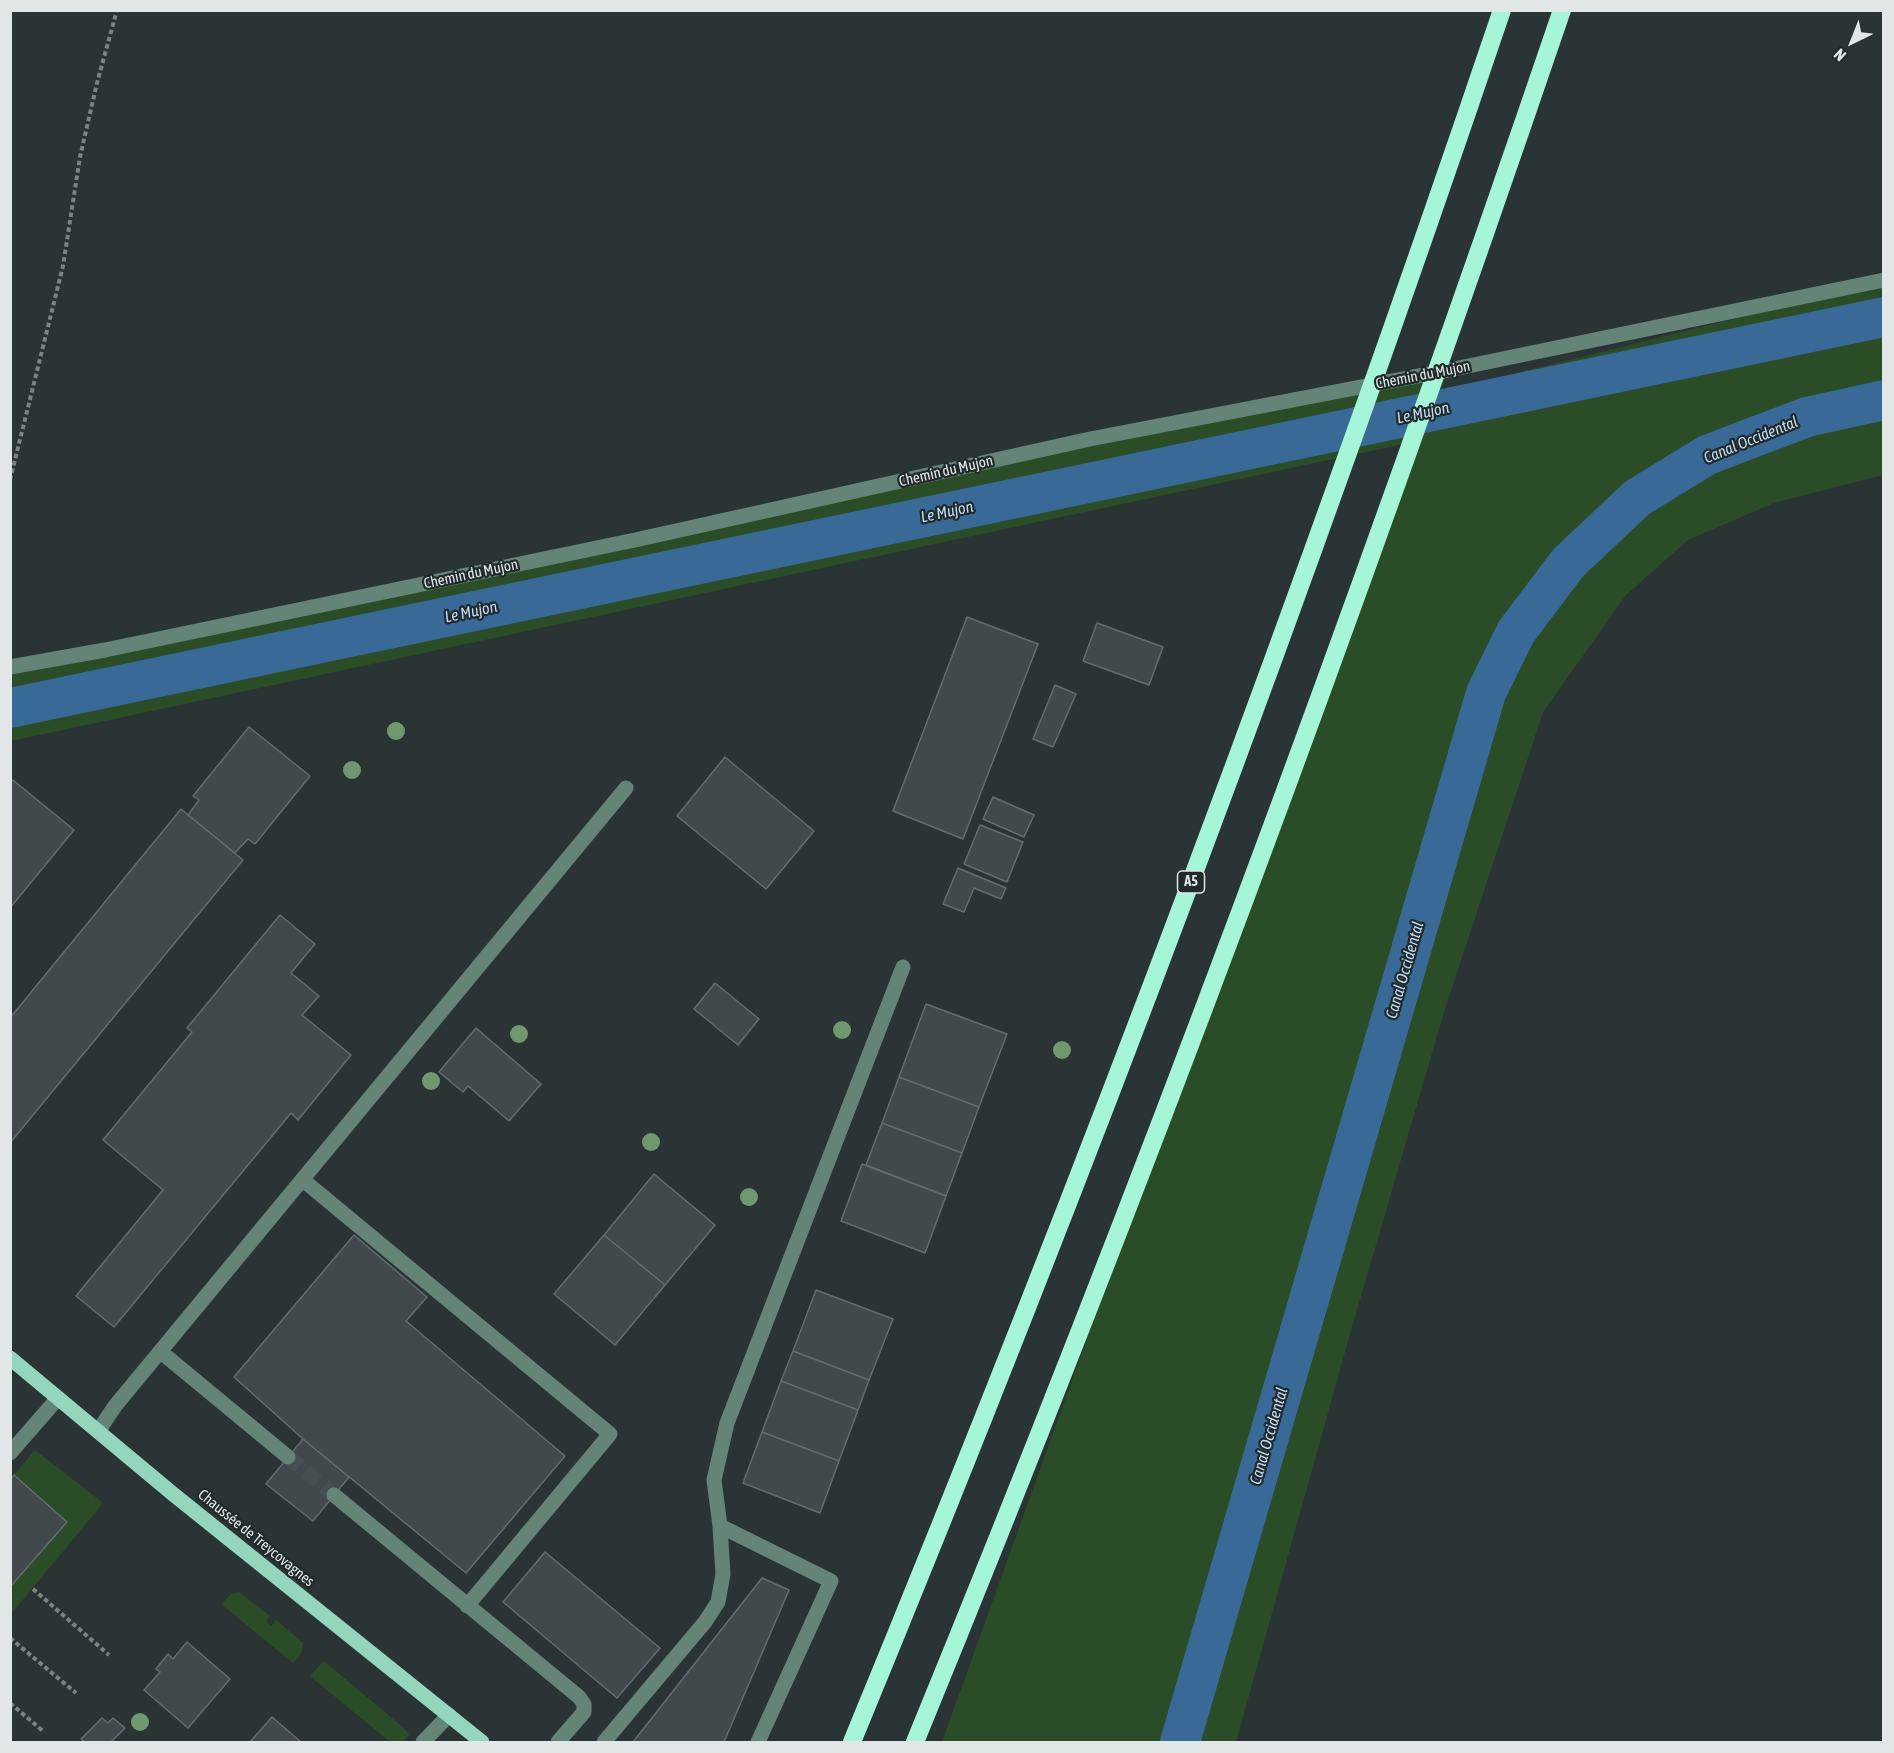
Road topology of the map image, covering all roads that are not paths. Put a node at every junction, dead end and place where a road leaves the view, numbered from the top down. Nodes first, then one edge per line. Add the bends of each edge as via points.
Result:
1 (1502, 10) edge
2 (1562, 10) edge
3 (1884, 280) edge
4 (10, 667) edge
5 (626, 788) dead end
6 (903, 967) dead end
7 (303, 1180) junction
8 (160, 1352) junction
9 (10, 1358) edge
10 (58, 1398) junction
11 (99, 1430) junction
12 (10, 1453) edge
13 (288, 1457) tunnel mouth
14 (334, 1495) tunnel mouth
15 (720, 1526) junction
16 (467, 1606) junction
17 (449, 1715) junction
18 (423, 1743) edge
19 (482, 1743) edge
20 (558, 1743) edge
21 (604, 1743) edge
22 (758, 1743) edge
23 (852, 1743) edge
24 (915, 1743) edge

1 - 23 highway, A5, bridge via 1354,435 1171,937 984,1418
2 - 24 highway, bridge via 1413,442 1233,933
3 - 4 street, Chemin du Mujon via 1090,439 634,540
5 - 7 street
6 - 15 street via 727,1423 714,1480
7 - 8 street
7 - 16 street via 610,1434
8 - 11 street
8 - 13 street
9 - 10 main road, Chaussée de Treycovagnes
10 - 11 main road, Chaussée de Treycovagnes
10 - 12 street
11 - 17 main road, Chaussée de Treycovagnes
14 - 16 street
15 - 21 street via 723,1574 718,1602
15 - 22 street via 831,1581
16 - 20 street via 584,1704 584,1712
17 - 18 street
17 - 19 main road, Chaussée de Treycovagnes

